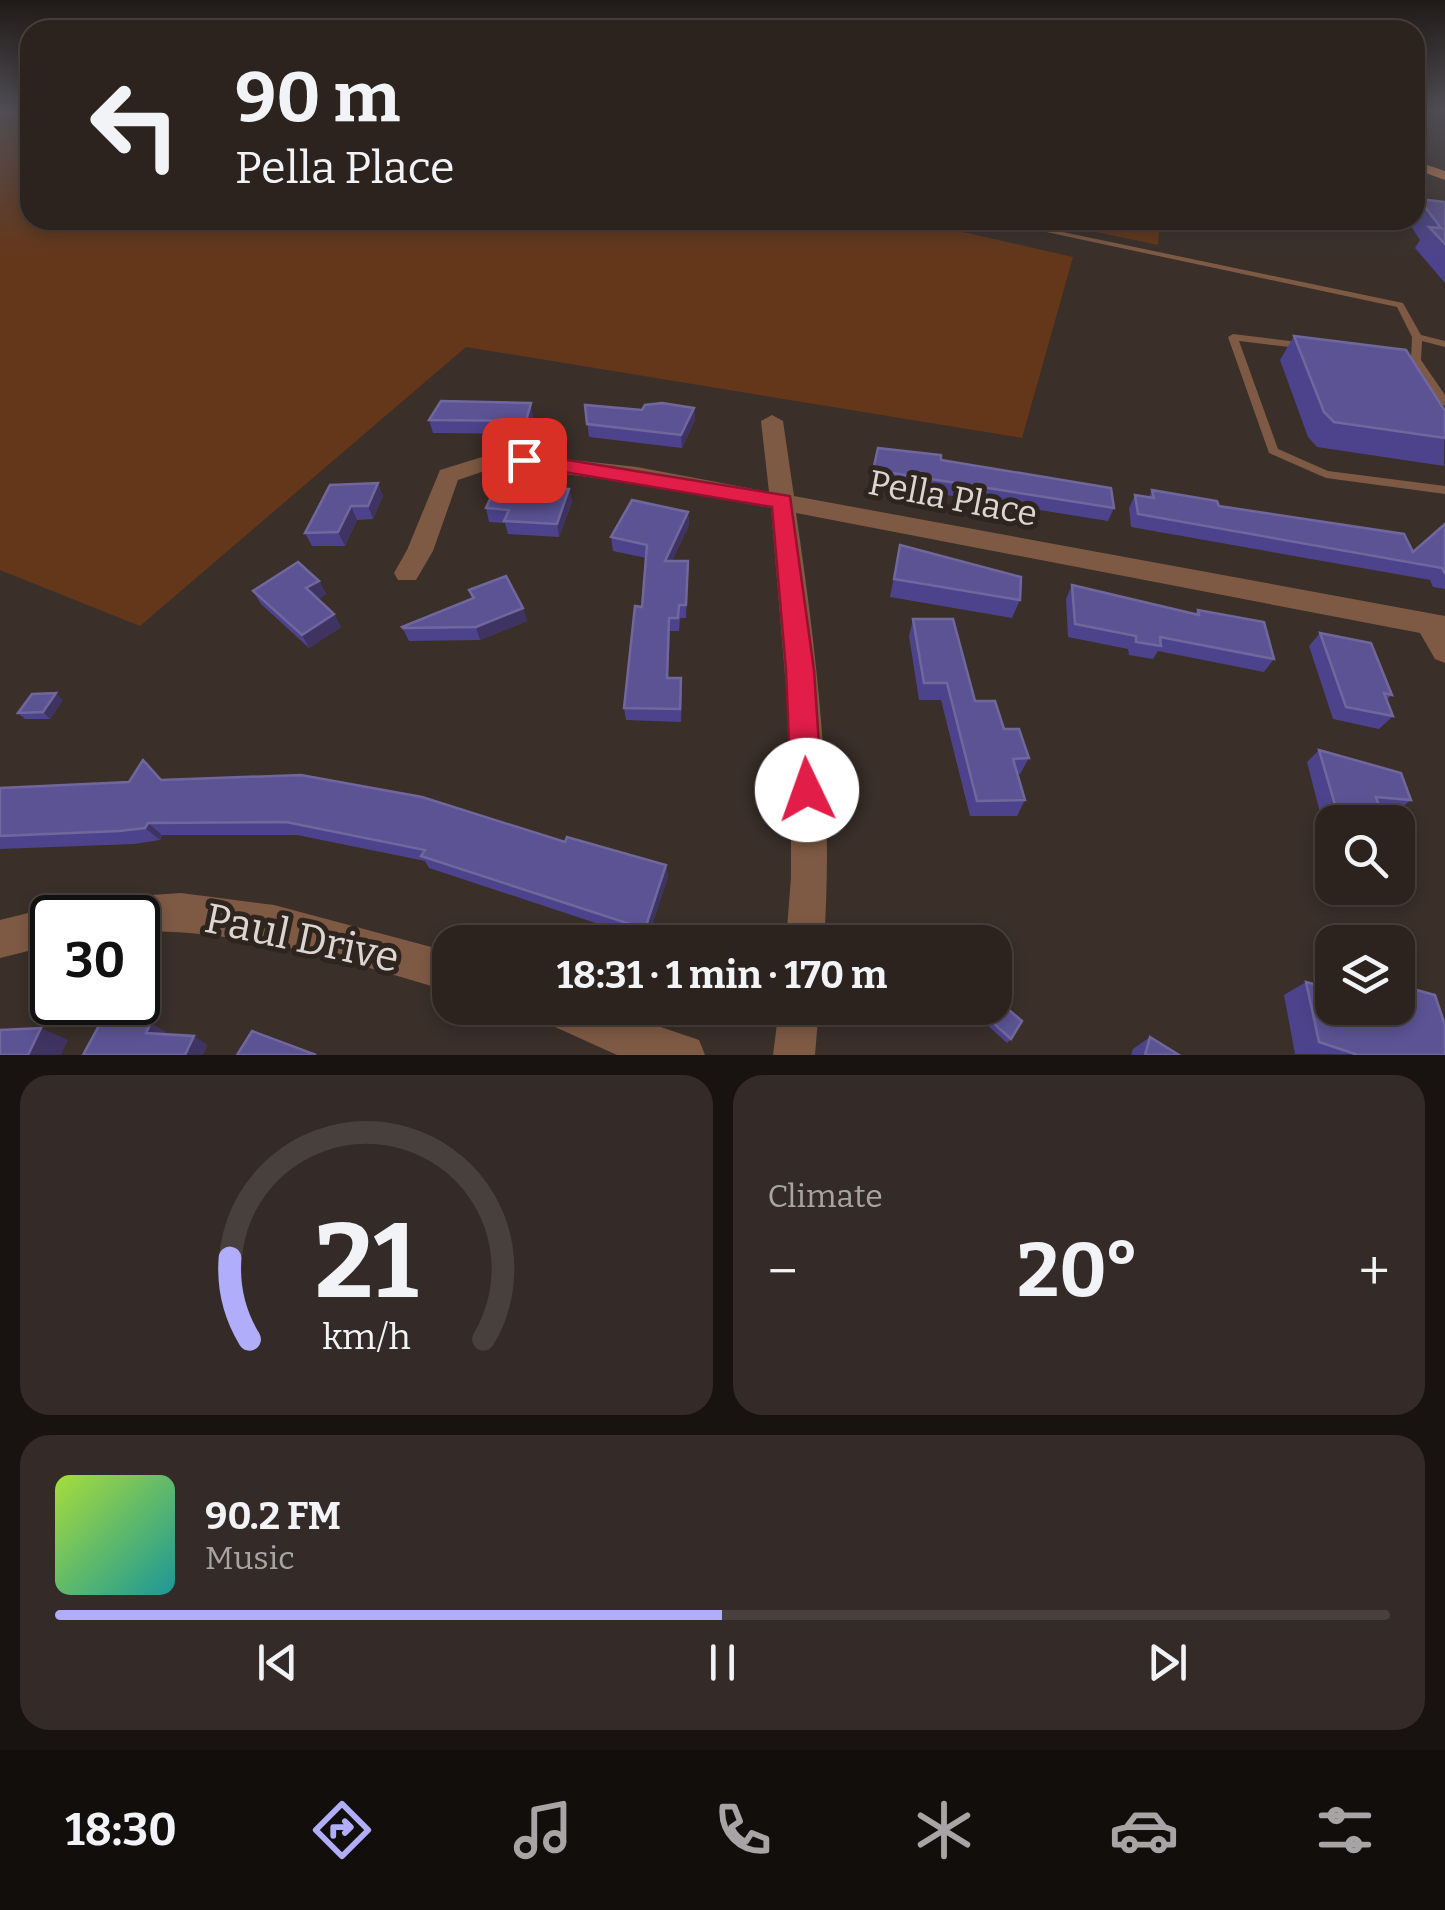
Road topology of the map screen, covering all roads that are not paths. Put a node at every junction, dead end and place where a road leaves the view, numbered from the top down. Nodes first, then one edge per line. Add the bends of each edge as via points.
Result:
1 (1042, 230) edge
2 (1417, 338) junction
3 (1445, 344) edge
4 (1330, 348) edge
5 (1400, 358) edge
6 (1416, 360) junction
7 (1445, 403) edge
8 (772, 421) dead end
9 (1445, 490) edge
10 (782, 501) junction
11 (407, 573) dead end
12 (1437, 626) edge
13 (1445, 651) edge
14 (160, 912) edge
15 (805, 925) edge
16 (30, 931) edge
17 (0, 938) edge
18 (432, 966) edge
19 (596, 1025) edge
20 (797, 1025) edge
21 (684, 1055) edge
22 (794, 1055) edge

1 - 2 lane via 1400,305
2 - 3 lane
2 - 6 lane
4 - 9 lane via 1233,337 1273,451 1326,474
5 - 6 lane
6 - 7 lane
8 - 10 street
10 - 11 street, Pella Place via 524,460 488,461 448,475
10 - 12 street, Pella Place
10 - 15 street via 806,773
12 - 13 street
14 - 18 street, Paul Drive via 364,944
16 - 17 street
19 - 21 street
20 - 22 street

